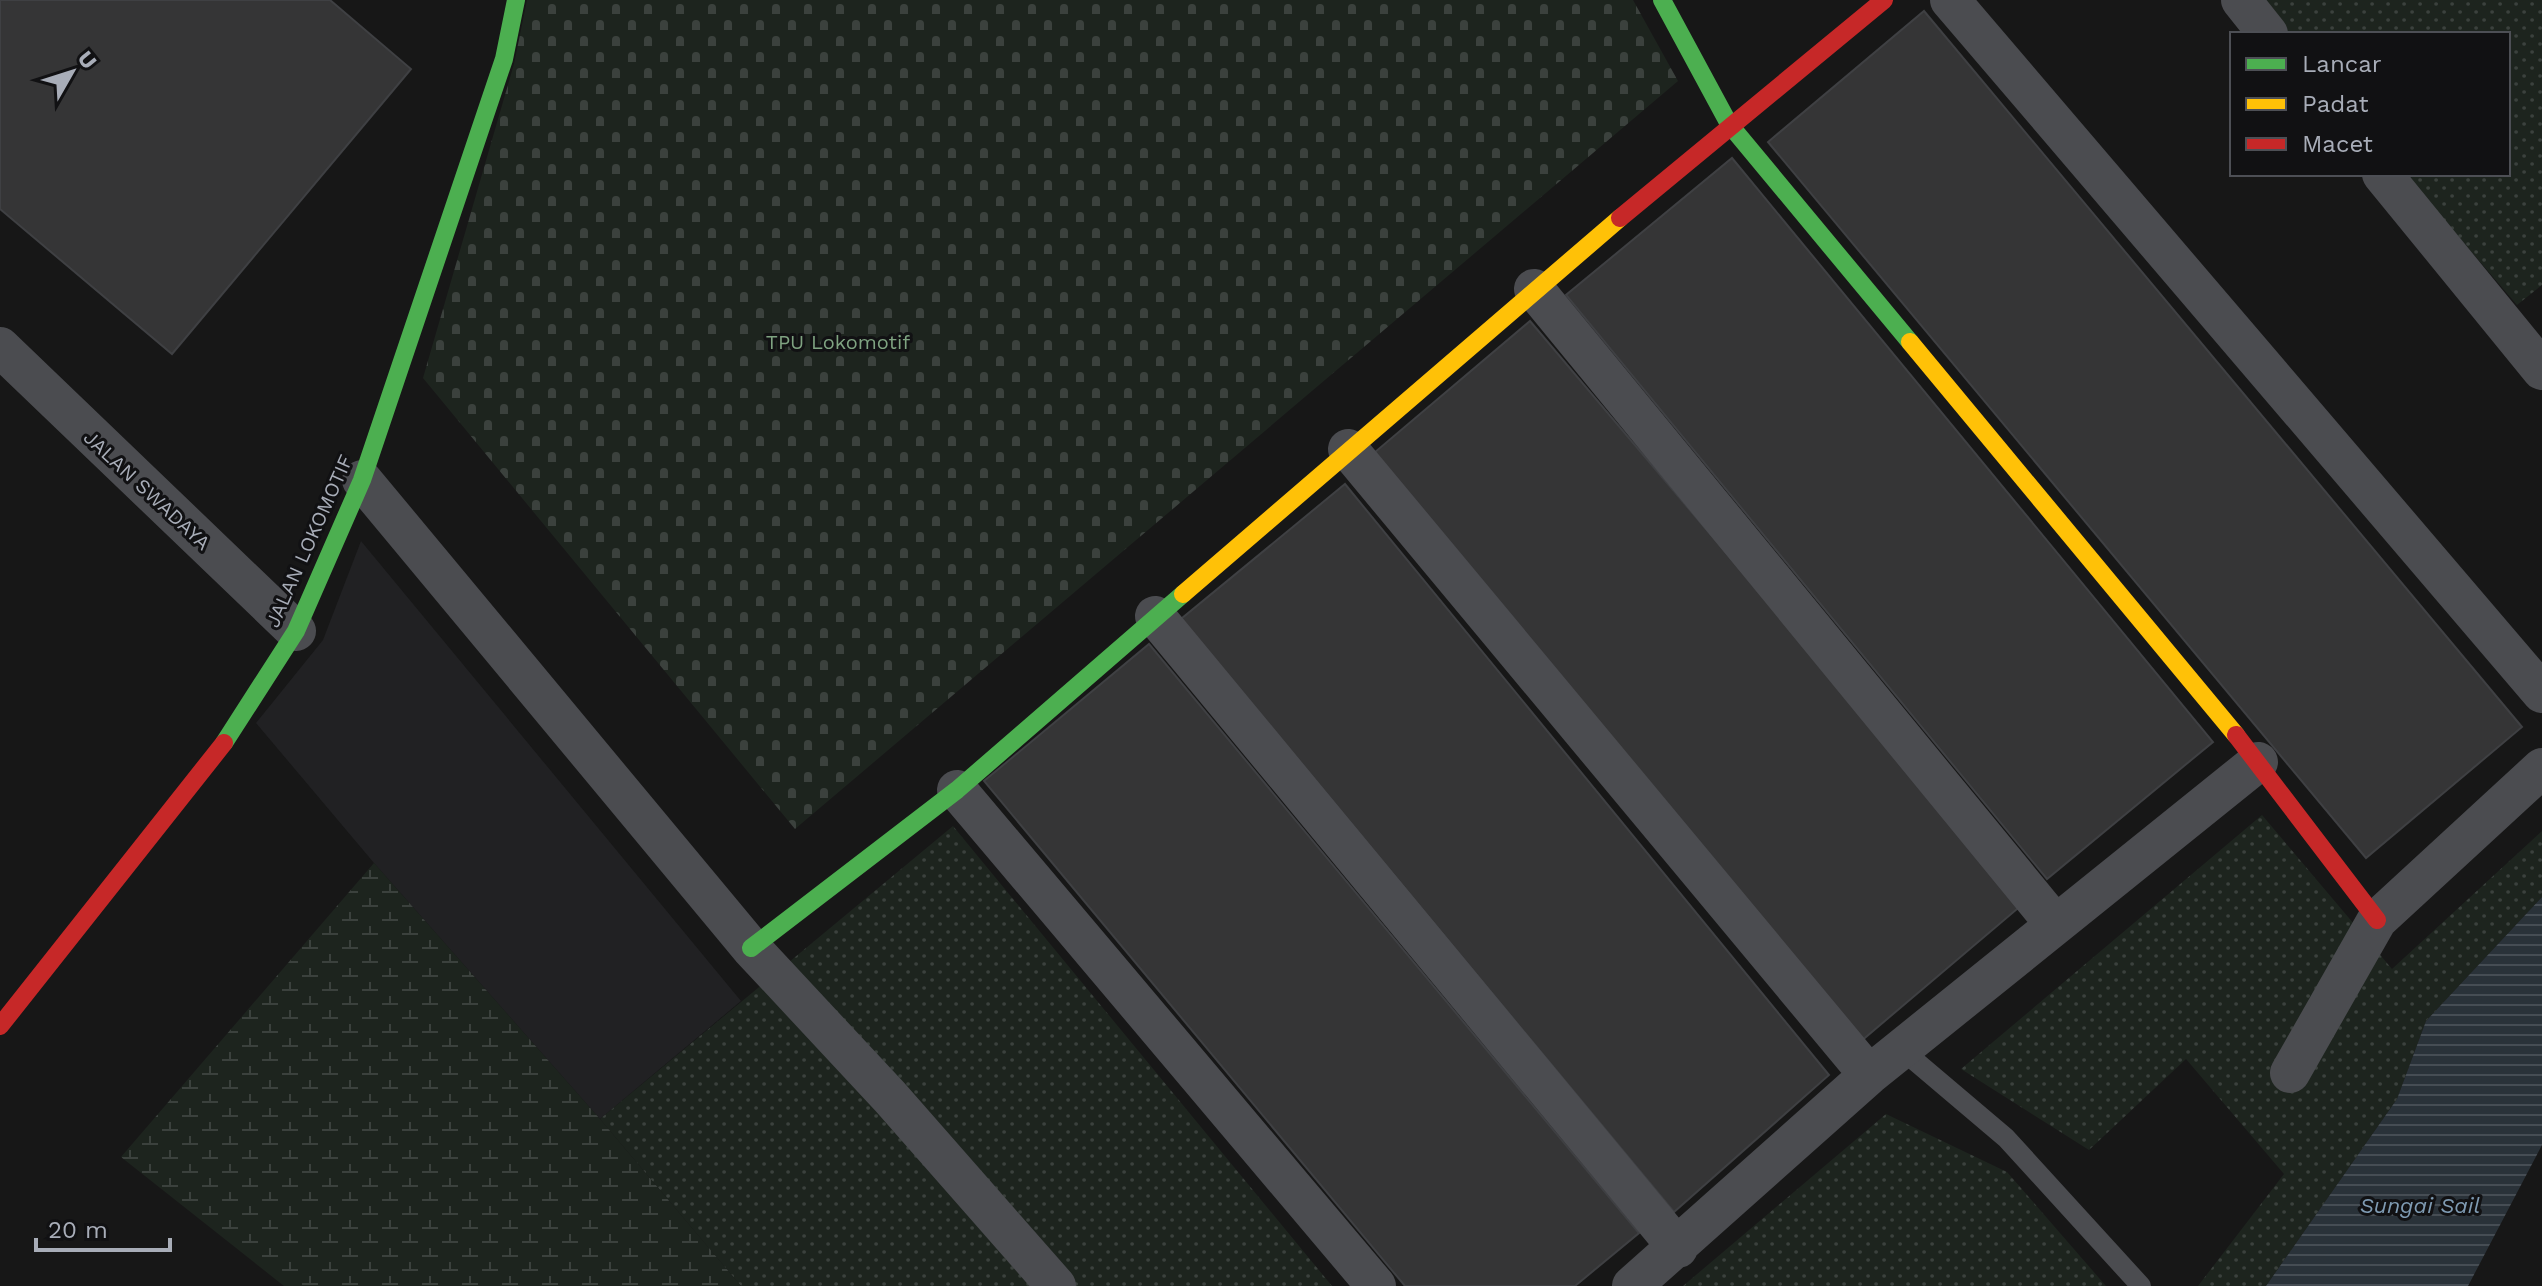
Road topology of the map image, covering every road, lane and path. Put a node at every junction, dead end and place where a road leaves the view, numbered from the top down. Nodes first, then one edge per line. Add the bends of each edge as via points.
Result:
1 (516, 0) edge
2 (1662, 0) edge
3 (1884, 0) edge
4 (1950, 0) edge
5 (2241, 0) edge
6 (2266, 32) edge
7 (1729, 124) junction
8 (2384, 176) edge
9 (1534, 289) junction
10 (0, 347) edge
11 (2542, 370) edge
12 (1348, 449) junction
13 (362, 480) junction
14 (1155, 616) junction
15 (296, 631) junction
16 (2542, 693) edge
17 (2258, 762) junction
18 (2542, 768) edge
19 (957, 790) junction
20 (2377, 920) junction
21 (2055, 924) junction
22 (751, 948) junction
23 (0, 1026) edge
24 (1901, 1049) junction
25 (2290, 1073) dead end
26 (1869, 1075) junction
27 (1678, 1248) junction
28 (1056, 1286) edge
29 (1376, 1286) edge
30 (1632, 1286) edge
31 (2141, 1286) edge

1 - 13 street, JALAN LOKOMOTIF via 504,59
2 - 7 street
3 - 7 street
4 - 16 street
5 - 6 street
7 - 9 street
7 - 17 street
8 - 11 street
9 - 12 street
9 - 21 street
10 - 15 street, JALAN SWADAYA
12 - 14 street
12 - 26 street
13 - 15 street, JALAN LOKOMOTIF
13 - 22 street
14 - 19 street
14 - 27 street
15 - 23 street, JALAN LOKOMOTIF via 220,749
17 - 20 street
17 - 21 street
18 - 20 street
19 - 22 street
19 - 29 street
20 - 25 street
21 - 24 street
22 - 28 street
24 - 26 street
24 - 31 lane via 2006,1138
26 - 27 street
27 - 30 street

